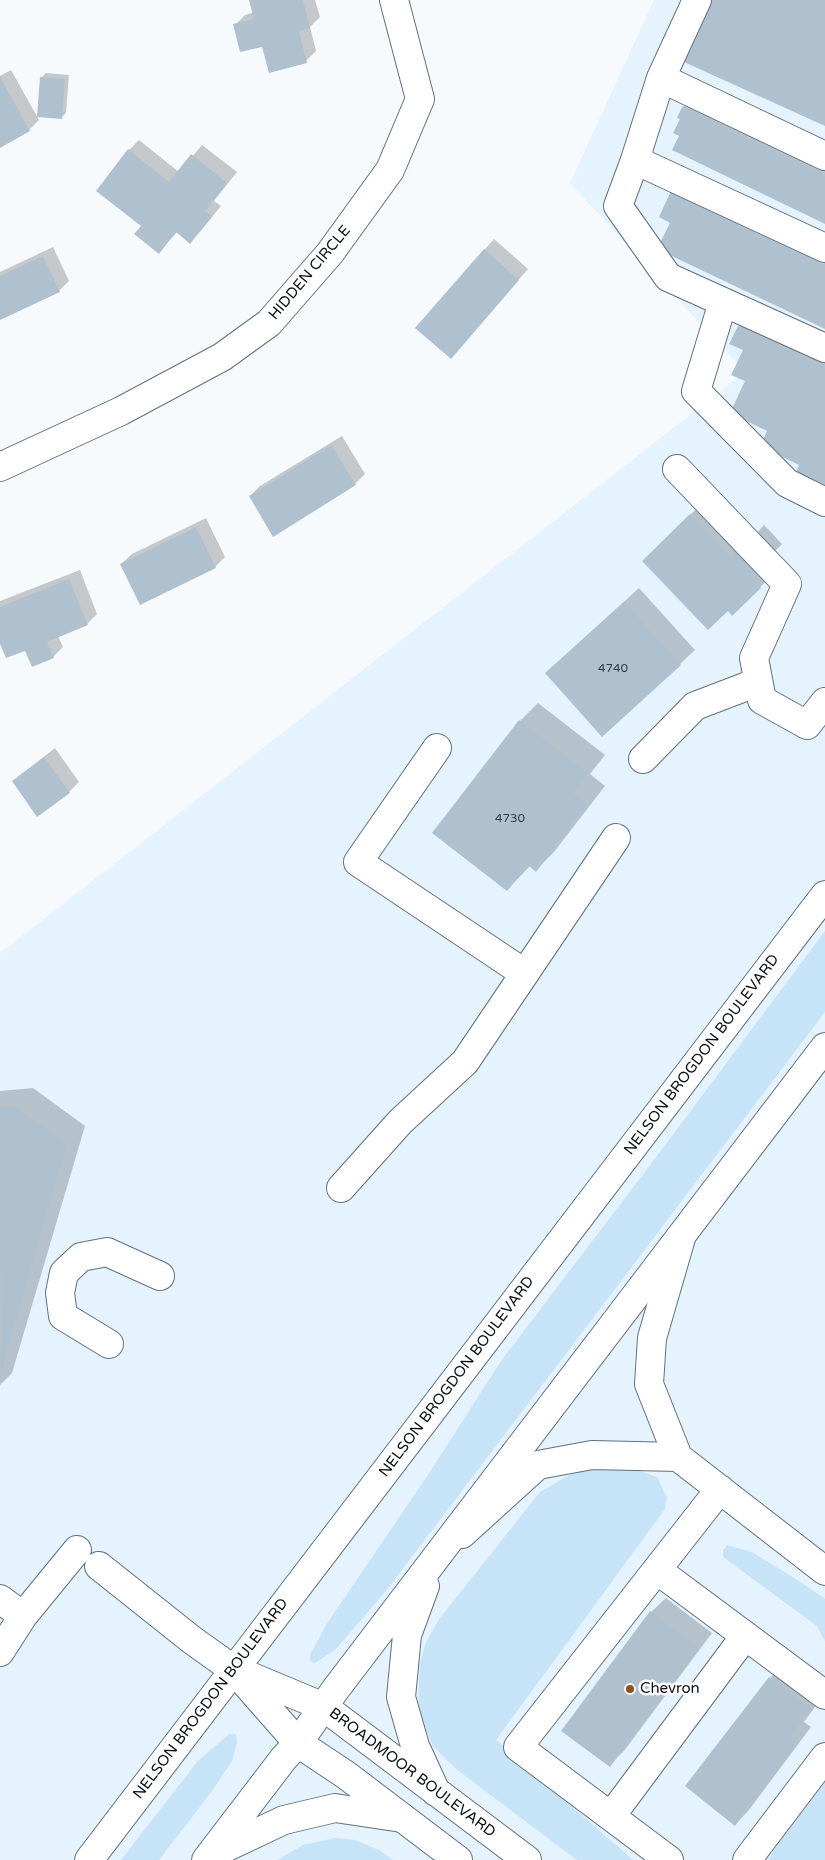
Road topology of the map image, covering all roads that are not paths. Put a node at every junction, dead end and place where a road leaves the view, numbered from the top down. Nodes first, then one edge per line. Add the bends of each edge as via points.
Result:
1 (394, 0) edge
2 (697, 0) edge
3 (661, 78) junction
4 (825, 156) edge
5 (635, 160) junction
6 (825, 248) edge
7 (723, 302) junction
8 (825, 348) edge
9 (0, 467) edge
10 (677, 469) dead end
11 (825, 502) edge
12 (758, 682) junction
13 (825, 702) edge
14 (437, 748) dead end
15 (643, 759) dead end
16 (616, 838) dead end
17 (825, 895) edge
18 (524, 973) junction
19 (825, 1047) edge
20 (341, 1188) dead end
21 (681, 1236) junction
22 (160, 1276) dead end
23 (109, 1344) dead end
24 (678, 1457) junction
25 (720, 1489) junction
26 (77, 1550) dead end
27 (434, 1561) junction
28 (99, 1566) dead end
29 (657, 1570) junction
30 (825, 1571) edge
31 (0, 1599) edge
32 (23, 1616) junction
33 (746, 1636) junction
34 (0, 1652) edge
35 (234, 1670) junction
36 (825, 1695) edge
37 (324, 1706) junction
38 (298, 1743) junction
39 (825, 1757) edge
40 (436, 1792) junction
41 (611, 1816) junction
42 (402, 1818) junction
43 (207, 1858) edge
44 (88, 1860) edge
45 (458, 1860) edge
46 (527, 1860) edge
47 (669, 1860) edge
48 (746, 1860) edge

1 - 9 main road, HIDDEN CIRCLE via 420,99 390,170 330,253 269,323 222,357 121,411
2 - 3 main road
3 - 4 main road
3 - 5 main road
5 - 6 main road
5 - 7 main road via 618,206 668,277
7 - 8 main road
7 - 11 main road via 696,391 787,483
10 - 12 main road via 787,584 754,658
12 - 13 main road via 762,700 807,725
12 - 15 main road via 695,706
14 - 18 main road via 358,862
16 - 18 main road
17 - 35 main road, NELSON BROGDON BOULEVARD
18 - 20 main road via 465,1062 400,1122
19 - 21 main road
21 - 24 main road via 652,1338 649,1384
21 - 27 main road
22 - 23 main road via 107,1252 81,1257 64,1273 60,1293 63,1316
24 - 25 main road
24 - 27 main road via 592,1456 538,1465
25 - 29 main road
25 - 30 main road
26 - 32 main road
27 - 37 main road
27 - 40 main road via 407,1636 401,1697 415,1746
28 - 35 main road
29 - 33 main road
29 - 41 main road via 518,1747
31 - 32 main road
32 - 34 main road
33 - 36 main road
33 - 41 main road
35 - 37 main road, BROADMOOR BOULEVARD
35 - 38 main road
35 - 44 main road, NELSON BROGDON BOULEVARD
37 - 38 main road
37 - 40 main road, BROADMOOR BOULEVARD
38 - 42 main road
38 - 43 main road
39 - 48 main road
40 - 46 main road, BROADMOOR BOULEVARD
41 - 47 main road
42 - 43 main road via 335,1808 284,1820
42 - 45 main road

